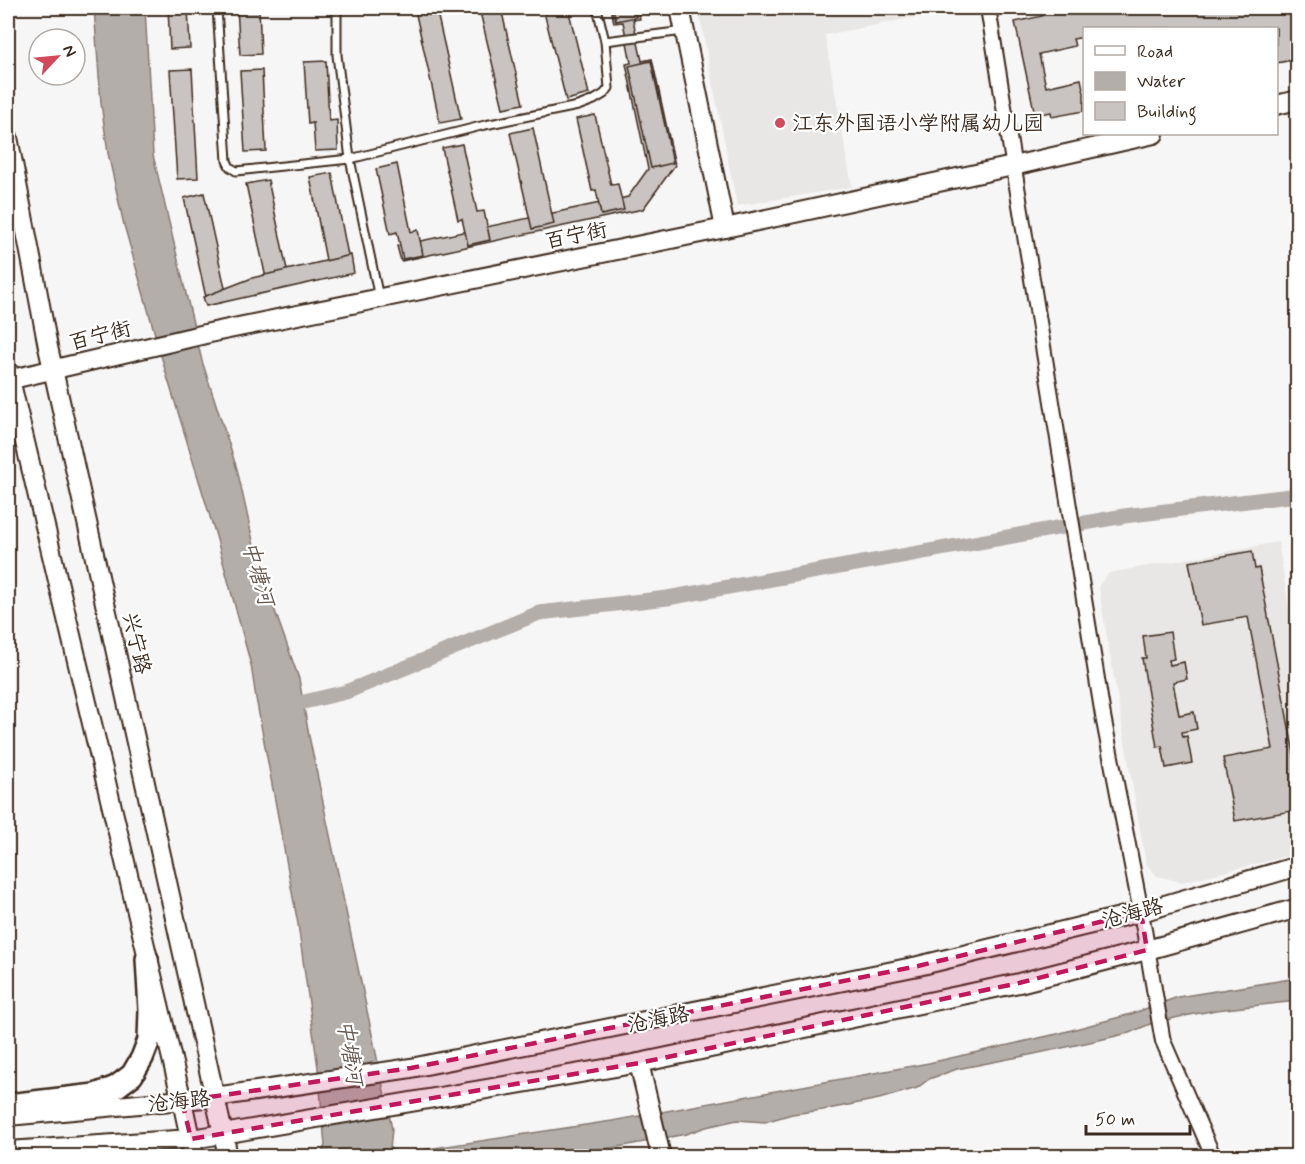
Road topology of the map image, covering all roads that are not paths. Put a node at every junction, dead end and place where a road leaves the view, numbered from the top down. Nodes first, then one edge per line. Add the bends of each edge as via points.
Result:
1 (217, 8) edge
2 (337, 8) edge
3 (597, 8) edge
4 (680, 8) edge
5 (988, 8) edge
6 (684, 31) junction
7 (605, 41) junction
8 (1298, 100) edge
9 (1278, 105) edge
10 (1150, 135) edge
11 (8, 137) edge
12 (350, 159) junction
13 (1013, 166) junction
14 (725, 228) junction
15 (379, 298) junction
16 (53, 370) junction
17 (8, 377) edge
18 (1298, 866) edge
19 (1298, 908) edge
20 (1141, 912) junction
21 (1147, 950) junction
22 (147, 959) junction
23 (639, 1063) junction
24 (215, 1097) junction
25 (182, 1101) junction
26 (8, 1105) edge
27 (8, 1116) edge
28 (223, 1134) junction
29 (192, 1148) edge
30 (8, 1151) edge
31 (228, 1156) edge
32 (661, 1156) edge
33 (1213, 1156) edge

1 - 12 lane via 230,167 236,171
2 - 12 lane via 337,56
3 - 7 lane
4 - 6 main road
5 - 13 street
6 - 7 lane
6 - 14 main road
7 - 12 lane via 609,88 594,100
8 - 9 main road
10 - 13 main road, 百宁街
11 - 16 main road, 兴宁路
12 - 15 lane
13 - 14 main road, 百宁街
13 - 20 street via 1103,716
14 - 15 main road, 百宁街
15 - 16 main road, 百宁街
16 - 17 main road, 百宁街
16 - 24 main road, 兴宁路
17 - 22 main road
18 - 20 main road, 沧海路
19 - 21 main road, 沧海路
20 - 21 street
20 - 24 main road, 沧海路 via 918,966 411,1068
21 - 23 main road, 沧海路 via 1019,983
21 - 33 street via 1163,1041
22 - 25 main road
22 - 26 main road, 沧海路 via 149,1040 132,1076 95,1095
23 - 28 main road, 沧海路
23 - 32 main road
24 - 25 main road, 沧海路
24 - 28 main road, 兴宁路
25 - 27 main road, 沧海路
25 - 29 main road
28 - 29 main road, 沧海路
28 - 31 main road, 兴宁路
29 - 30 main road, 沧海路

